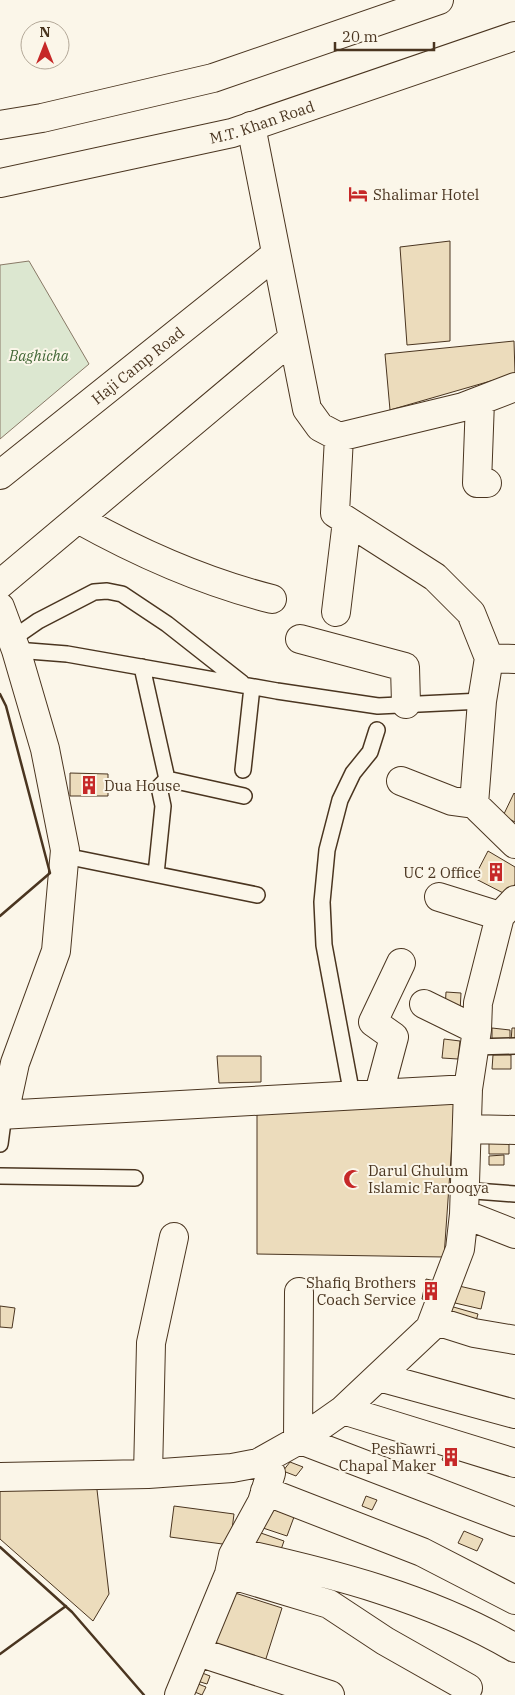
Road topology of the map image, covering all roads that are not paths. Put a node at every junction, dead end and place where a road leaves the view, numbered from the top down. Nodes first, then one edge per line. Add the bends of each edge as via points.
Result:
1 (439, 0) edge
2 (515, 36) edge
3 (0, 125) edge
4 (250, 126) junction
5 (0, 184) edge
6 (275, 255) junction
7 (292, 339) junction
8 (515, 387) edge
9 (480, 401) junction
10 (339, 437) junction
11 (0, 475) edge
12 (486, 483) dead end
13 (78, 519) junction
14 (347, 521) junction
15 (0, 584) edge
16 (272, 599) dead end
17 (0, 607) edge
18 (336, 612) dead end
19 (300, 639) dead end
20 (14, 645) junction
21 (502, 658) edge
22 (142, 667) junction
23 (248, 686) junction
24 (482, 701) junction
25 (406, 704) junction
26 (377, 730) dead end
27 (243, 770) dead end
28 (167, 779) junction
29 (400, 781) dead end
30 (244, 796) dead end
31 (474, 804) junction
32 (515, 844) edge
33 (65, 856) junction
34 (156, 874) junction
35 (257, 895) dead end
36 (439, 897) dead end
37 (507, 908) edge
38 (401, 963) dead end
39 (424, 1004) dead end
40 (475, 1038) junction
41 (515, 1046) edge
42 (468, 1089) junction
43 (379, 1093) junction
44 (352, 1095) junction
45 (2, 1115) edge
46 (467, 1129) junction
47 (515, 1130) edge
48 (0, 1144) edge
49 (0, 1176) edge
50 (135, 1178) dead end
51 (465, 1187) junction
52 (515, 1194) edge
53 (464, 1214) junction
54 (515, 1234) edge
55 (174, 1237) dead end
56 (299, 1292) dead end
57 (433, 1320) junction
58 (515, 1340) edge
59 (379, 1377) junction
60 (343, 1410) junction
61 (515, 1414) edge
62 (288, 1445) junction
63 (515, 1463) edge
64 (148, 1474) junction
65 (0, 1477) edge
66 (265, 1491) junction
67 (515, 1522) edge
68 (232, 1563) junction
69 (515, 1600) edge
70 (515, 1648) edge
71 (198, 1652) junction
72 (468, 1688) dead end
73 (179, 1695) edge
74 (330, 1695) edge

1 - 3 main road via 213,78
2 - 4 main road, M.T. Khan Road
4 - 5 main road, M.T. Khan Road
4 - 6 main road
6 - 7 main road
6 - 11 main road, Haji Camp Road
7 - 10 main road via 307,409 320,427
7 - 13 main road
8 - 9 main road
9 - 10 main road
9 - 12 main road via 477,483
10 - 14 main road via 335,513
13 - 15 main road
13 - 16 main road via 120,542 229,588
14 - 18 main road
14 - 21 main road via 435,576 471,613
17 - 20 main road
19 - 25 main road via 404,667
20 - 22 lane
20 - 23 lane via 38,621 94,592 107,591 122,594 167,624
20 - 33 main road via 45,749
21 - 24 main road
22 - 23 lane
22 - 28 lane
23 - 25 lane via 378,706
23 - 27 lane
24 - 25 lane
24 - 31 main road
26 - 44 lane via 370,752 353,773 340,800 327,850 322,902 324,945
28 - 30 lane
28 - 34 lane via 159,787 163,806
29 - 31 main road via 452,801
31 - 32 main road
33 - 34 lane
33 - 45 main road via 56,950 14,1063
34 - 35 lane
36 - 37 main road
37 - 40 main road via 478,1003
38 - 43 main road via 373,1022 394,1037
39 - 40 main road
40 - 41 lane
40 - 42 main road
42 - 43 main road
42 - 46 main road
43 - 44 main road
44 - 45 main road
45 - 48 lane
46 - 47 main road
46 - 51 main road
49 - 50 lane
51 - 52 lane via 475,1191
51 - 53 main road
53 - 54 main road
53 - 57 main road via 460,1250
55 - 64 main road via 151,1343
56 - 62 main road
57 - 58 main road via 474,1333
57 - 59 main road via 430,1328
59 - 60 main road
59 - 61 main road
60 - 62 main road
60 - 63 main road
62 - 64 main road via 258,1463 246,1466
62 - 66 main road
62 - 67 main road
64 - 65 main road
66 - 68 main road
66 - 69 main road via 422,1552
68 - 70 main road via 366,1585 435,1608
68 - 71 main road
68 - 72 main road via 329,1604 385,1641
71 - 73 main road
71 - 74 main road

